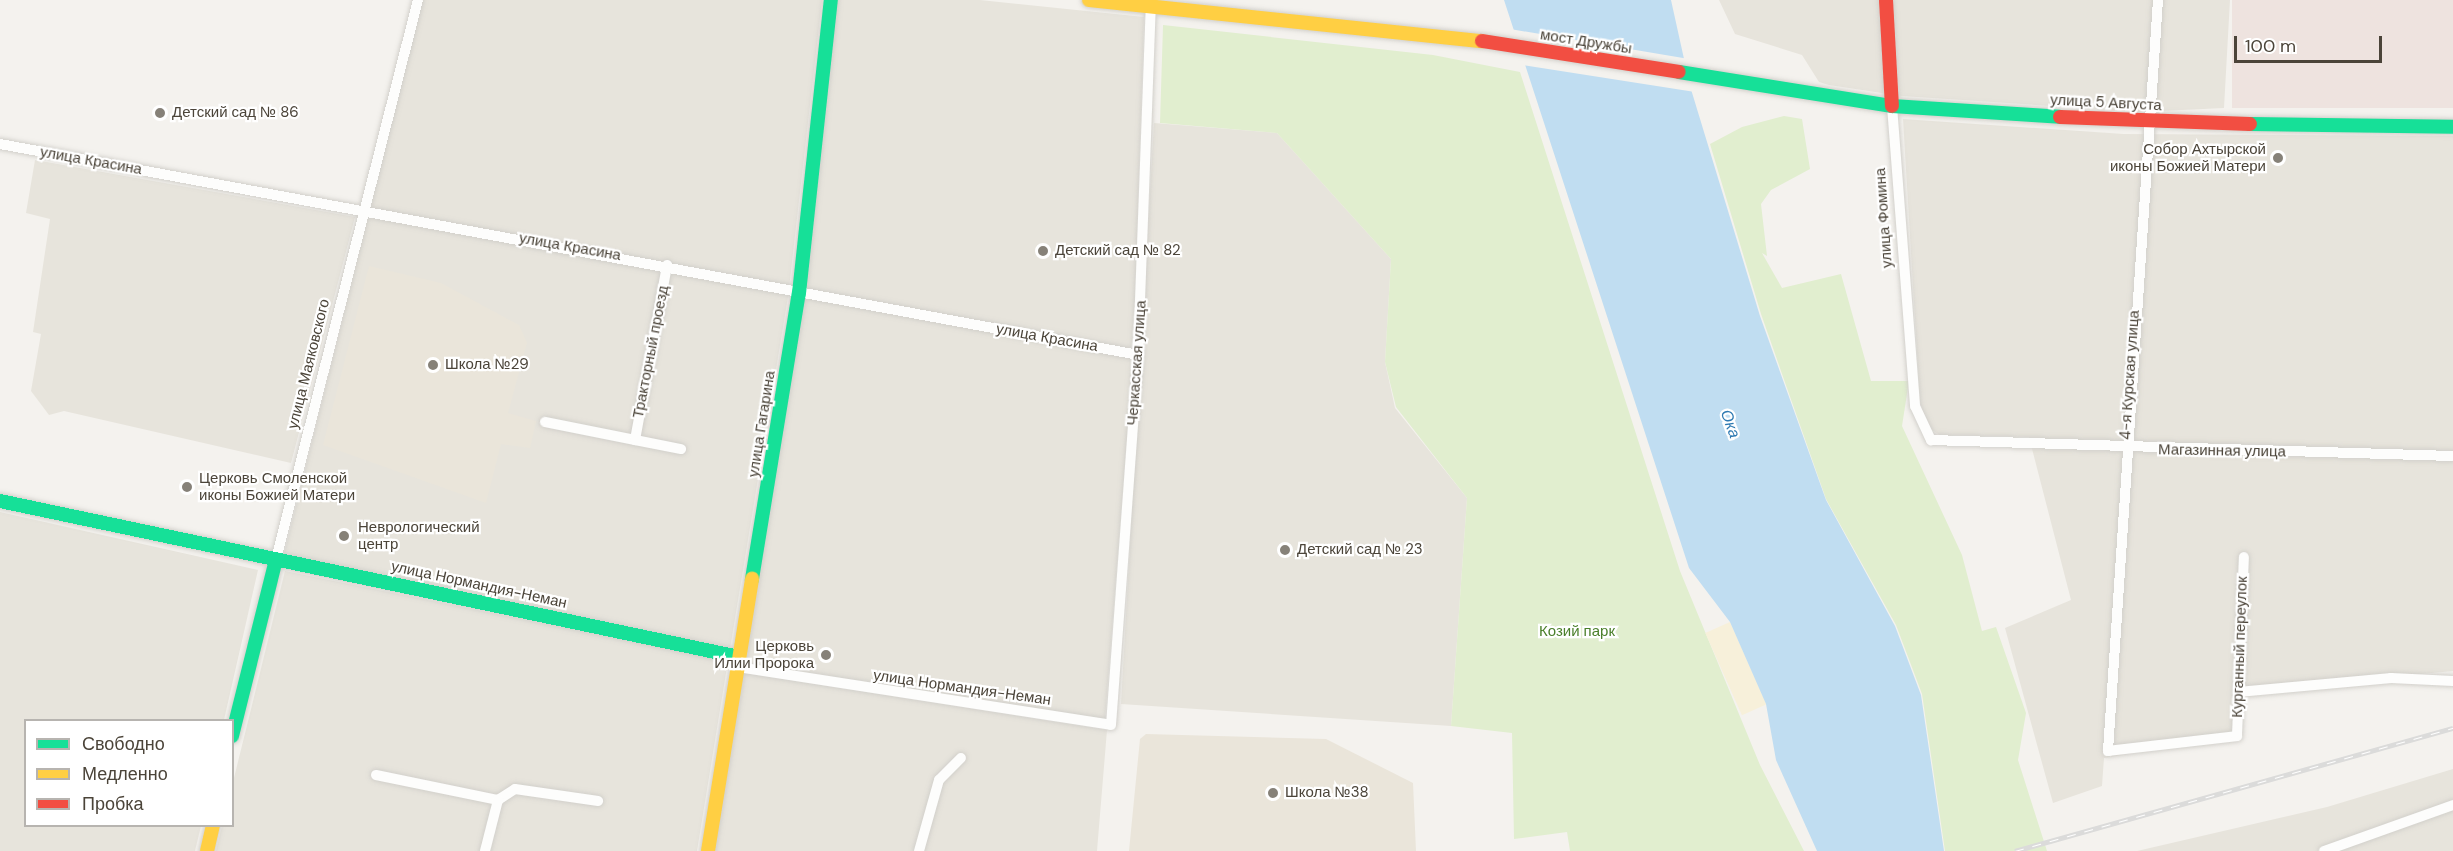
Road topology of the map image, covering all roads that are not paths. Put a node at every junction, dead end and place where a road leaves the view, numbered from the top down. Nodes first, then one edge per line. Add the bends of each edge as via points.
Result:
1 (418, 0) edge
2 (831, 0) edge
3 (1089, 0) edge
4 (1886, 0) edge
5 (2158, 0) edge
6 (1150, 3) edge
7 (1759, 87) joint
8 (1892, 106) junction
9 (2148, 123) junction
10 (2453, 127) edge
11 (0, 144) edge
12 (366, 211) junction
13 (667, 265) junction
14 (800, 293) junction
15 (1138, 355) junction
16 (545, 422) dead end
17 (1923, 433) joint
18 (634, 440) junction
19 (681, 449) dead end
20 (2124, 449) junction
21 (2453, 456) edge
22 (0, 501) edge
23 (2244, 557) dead end
24 (276, 559) junction
25 (738, 662) junction
26 (2453, 681) edge
27 (2238, 692) junction
28 (1111, 725) joint
29 (234, 728) edge
30 (2237, 736) joint
31 (961, 758) dead end
32 (376, 775) dead end
33 (498, 800) junction
34 (598, 801) dead end
35 (2453, 805) edge
36 (213, 827) edge
37 (207, 851) edge
38 (485, 851) edge
39 (708, 851) edge
40 (919, 851) edge
41 (2324, 851) edge

1 - 12 street, улица Маяковского
2 - 14 main road, улица Гагарина
3 - 6 main road, мост Дружбы
4 - 8 main road, улица Фомина
5 - 9 street, 4-я Курская улица
6 - 7 main road, мост Дружбы via 1407,29
6 - 15 street, Черкасская улица
7 - 8 main road, улица 5 Августа
8 - 9 main road, улица 5 Августа
8 - 17 street, улица Фомина via 1915,406
9 - 10 main road, улица 5 Августа
9 - 20 street, 4-я Курская улица
11 - 12 street, улица Красина
12 - 13 street, улица Красина
12 - 24 street, улица Маяковского
13 - 14 street, улица Красина
13 - 18 street, Тракторный проезд
14 - 15 street, улица Красина
14 - 25 main road, улица Гагарина
15 - 28 street, Черкасская улица
16 - 18 street, Тракторный проезд
17 - 20 street, Магазинная улица via 1940,443
18 - 19 street, Тракторный проезд
20 - 21 street, Магазинная улица
20 - 30 street, 4-я Курская улица via 2108,751
22 - 24 main road, улица Нормандия-Неман
23 - 27 street, Курганный переулок
24 - 25 main road, улица Нормандия-Неман
24 - 29 main road, улица Маяковского
25 - 28 street, улица Нормандия-Неман
25 - 39 main road, улица Гагарина
26 - 27 street via 2391,678
27 - 30 street, Курганный переулок
31 - 40 street via 939,780
32 - 33 street
33 - 34 street via 516,789
33 - 38 street
35 - 41 street
36 - 37 main road

